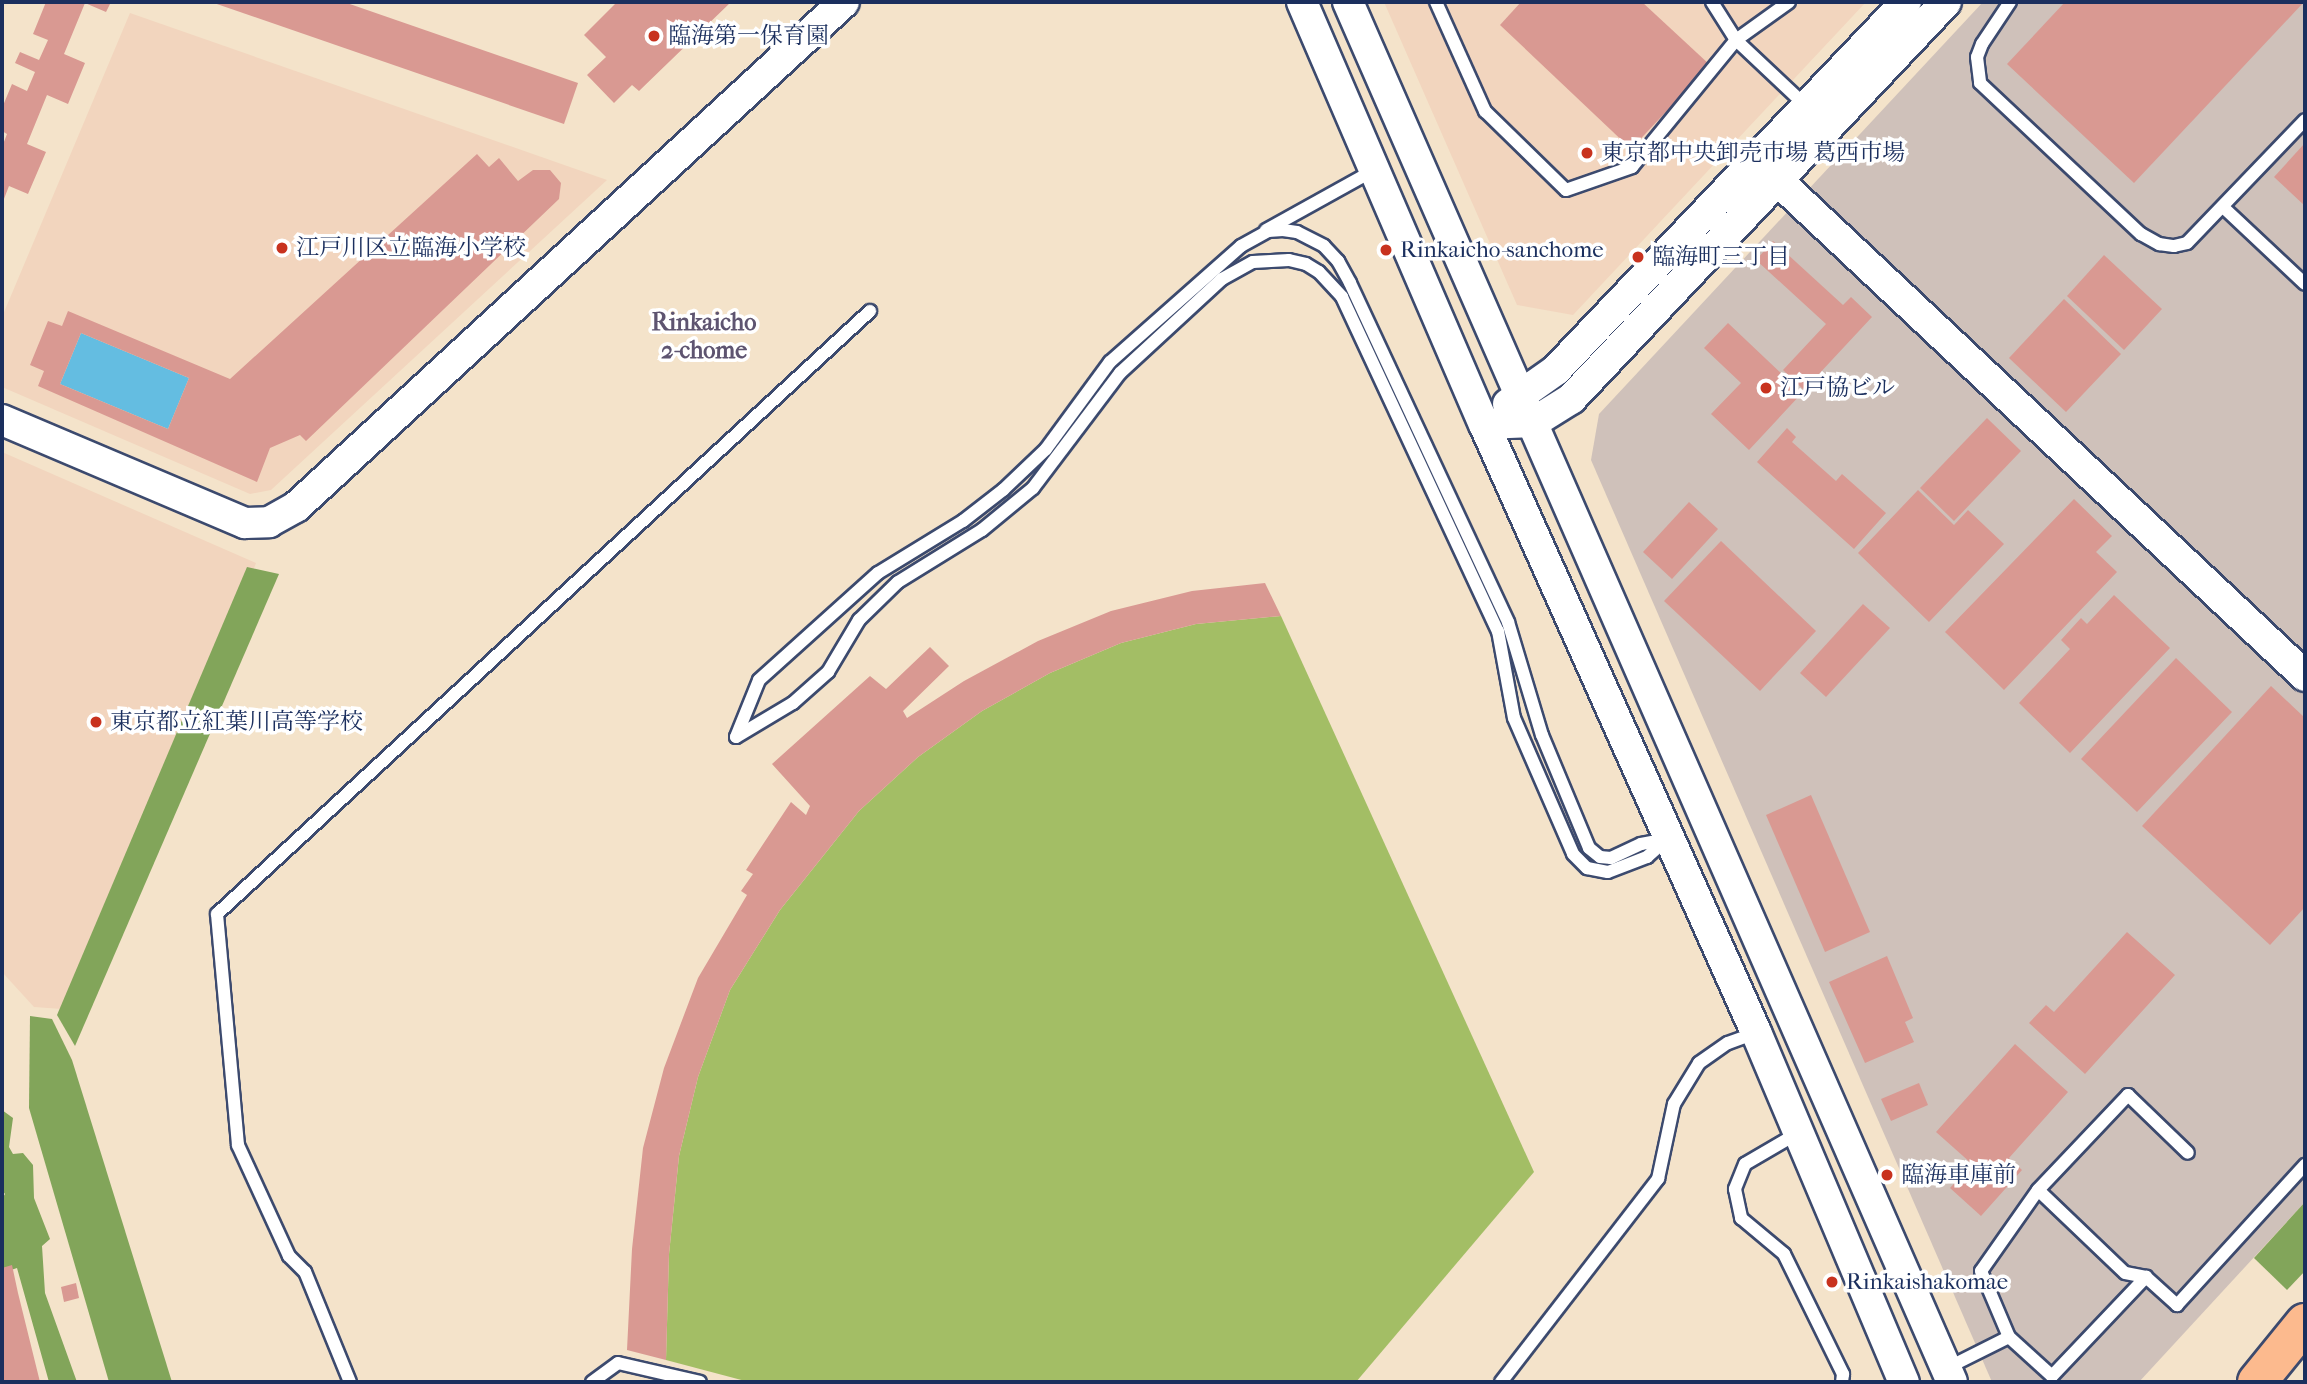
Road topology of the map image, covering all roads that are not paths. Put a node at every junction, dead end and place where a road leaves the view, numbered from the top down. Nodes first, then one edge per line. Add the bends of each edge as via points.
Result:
1 (844, 2) edge
2 (1302, 2) edge
3 (1348, 2) edge
4 (1436, 2) edge
5 (1712, 2) edge
6 (1789, 2) edge
7 (1906, 2) edge
8 (1946, 2) edge
9 (2010, 2) edge
10 (1736, 40) junction
11 (1807, 107) junction
12 (2305, 120) edge
13 (1376, 169) junction
14 (1767, 171) junction
15 (2223, 207) junction
16 (1254, 237) junction
17 (2305, 284) edge
18 (870, 311) dead end
19 (1522, 393) junction
20 (2, 420) edge
21 (1534, 422) junction
22 (1484, 424) junction
23 (2305, 676) edge
24 (1706, 817) junction
25 (1667, 839) junction
26 (1756, 1032) junction
27 (1798, 1133) junction
28 (2188, 1153) dead end
29 (2305, 1165) edge
30 (2038, 1190) junction
31 (2146, 1277) junction
32 (2305, 1323) edge
33 (2009, 1337) junction
34 (1950, 1376) edge
35 (350, 1382) edge
36 (592, 1382) edge
37 (700, 1382) edge
38 (1501, 1382) edge
39 (1842, 1382) edge
40 (1904, 1382) edge
41 (1916, 1382) edge
42 (2257, 1382) edge

1 - 20 street via 305,499 269,522 245,523
2 - 13 street
3 - 19 street
4 - 10 lane via 1485,111 1566,190 1632,167
5 - 10 lane
6 - 10 lane
7 - 11 street
8 - 14 street
9 - 15 lane via 1979,50 1980,83 2141,234 2159,244 2187,243
10 - 11 lane
11 - 14 street
12 - 15 lane
13 - 16 lane
13 - 22 street
14 - 19 street via 1556,370
14 - 21 street via 1571,399
14 - 23 street
15 - 17 lane
16 - 25 lane via 1268,231 1297,232 1324,246 1338,261 1508,622 1542,735 1589,848 1604,858
16 - 25 lane via 1110,362 1045,449 1003,490 963,521 878,573 759,680 736,737 793,703 828,672 859,620 898,582 982,530 1033,488 1120,373 1222,279 1253,262 1289,260 1319,272 1342,297 1498,631 1514,718 1573,854 1587,869 1608,872 1647,858
18 - 35 lane via 217,914 238,1145 289,1256 305,1272
19 - 21 street
19 - 22 street
21 - 22 street
21 - 24 street
22 - 25 street
24 - 25 street
24 - 34 street
25 - 26 street
26 - 27 street
26 - 38 lane via 1728,1043 1699,1063 1674,1104 1658,1179
27 - 39 lane via 1745,1164 1735,1189 1741,1218 1784,1254 1843,1374
27 - 40 street
28 - 30 lane via 2128,1095
29 - 31 lane via 2177,1305
30 - 31 lane via 2125,1273
30 - 33 lane via 1981,1271
31 - 33 lane via 2052,1376
32 - 42 highway
33 - 34 lane
34 - 41 street
36 - 37 lane via 618,1363

